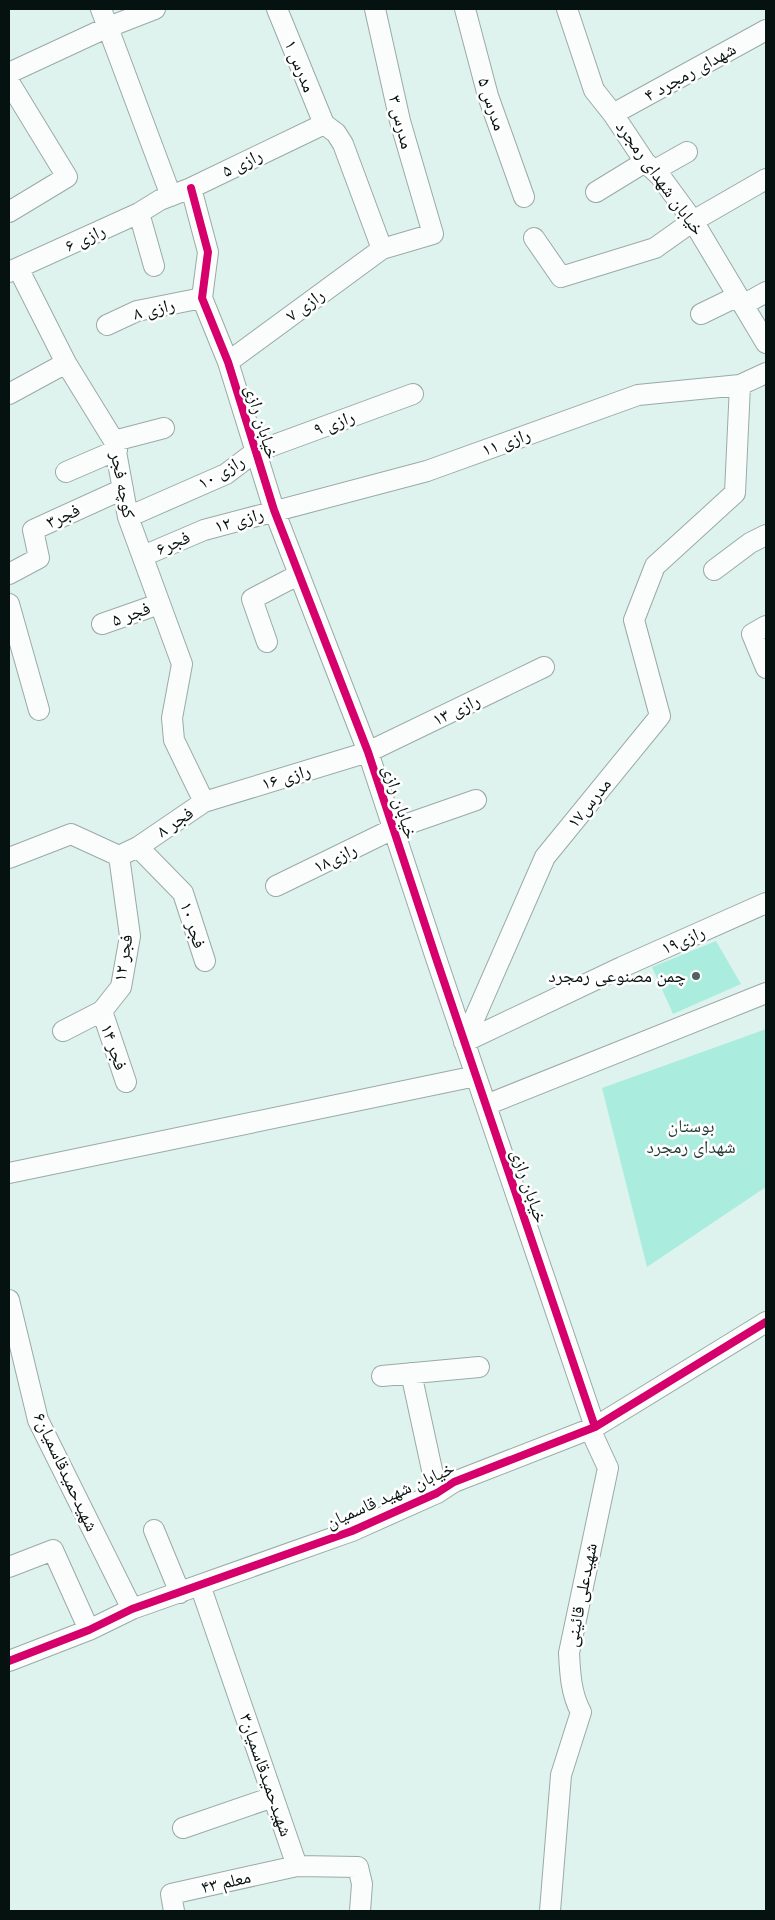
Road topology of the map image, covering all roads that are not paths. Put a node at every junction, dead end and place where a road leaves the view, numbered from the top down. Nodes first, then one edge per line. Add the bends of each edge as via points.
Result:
1 (100, 9) edge
2 (155, 9) edge
3 (277, 9) edge
4 (375, 9) edge
5 (465, 9) edge
6 (567, 9) edge
7 (106, 28) junction
8 (766, 30) edge
9 (9, 73) edge
10 (9, 82) edge
11 (613, 114) junction
12 (324, 124) junction
13 (687, 152) dead end
14 (650, 166) junction
15 (766, 179) edge
16 (191, 188) junction
17 (596, 192) dead end
18 (524, 197) dead end
19 (165, 198) junction
20 (9, 212) edge
21 (139, 213) junction
22 (693, 220) junction
23 (433, 234) joint
24 (534, 238) dead end
25 (382, 249) junction
26 (154, 266) dead end
27 (13, 270) edge
28 (766, 292) edge
29 (202, 298) junction
30 (741, 300) junction
31 (701, 314) dead end
32 (107, 325) dead end
33 (766, 343) edge
34 (228, 362) junction
35 (66, 363) junction
36 (766, 373) edge
37 (740, 386) junction
38 (9, 394) edge
39 (413, 394) dead end
40 (164, 428) dead end
41 (116, 445) junction
42 (255, 452) junction
43 (66, 472) dead end
44 (123, 489) junction
45 (274, 510) junction
46 (128, 516) junction
47 (204, 530) joint
48 (766, 535) edge
49 (143, 556) junction
50 (714, 570) dead end
51 (9, 574) edge
52 (298, 575) junction
53 (9, 604) edge
54 (159, 604) junction
55 (102, 624) dead end
56 (766, 626) edge
57 (267, 642) dead end
58 (544, 667) dead end
59 (766, 668) edge
60 (39, 710) dead end
61 (172, 718) joint
62 (368, 752) junction
63 (476, 800) dead end
64 (204, 802) junction
65 (393, 829) junction
66 (138, 847) junction
67 (119, 856) junction
68 (9, 858) edge
69 (276, 886) dead end
70 (766, 903) edge
71 (205, 961) dead end
72 (766, 993) edge
73 (102, 1012) junction
74 (63, 1031) dead end
75 (464, 1042) junction
76 (476, 1076) junction
77 (126, 1082) dead end
78 (486, 1105) junction
79 (9, 1173) edge
80 (9, 1300) edge
81 (766, 1322) edge
82 (479, 1367) dead end
83 (411, 1373) junction
84 (382, 1376) dead end
85 (592, 1428) junction
86 (437, 1493) junction
87 (154, 1530) dead end
88 (9, 1567) edge
89 (200, 1585) junction
90 (180, 1592) junction
91 (132, 1609) junction
92 (89, 1630) junction
93 (9, 1661) edge
94 (273, 1797) junction
95 (183, 1828) dead end
96 (297, 1866) junction
97 (174, 1911) edge
98 (360, 1911) edge
99 (550, 1911) edge

1 - 7 street
2 - 7 street
3 - 12 street, مدرس ۱
4 - 23 street, مدرس ۳ via 400,121
5 - 18 street, مدرس ۵ via 488,96
6 - 11 street, خیابان شهدای رمجرد via 594,90
7 - 9 street
7 - 19 street
8 - 11 street, شهدای رمجرد ۴
10 - 20 street via 67,177
11 - 14 street, خیابان شهدای رمجرد
12 - 16 street, رازی ۵
12 - 25 street via 336,132 343,144
13 - 14 street
14 - 17 street
14 - 22 street, خیابان شهدای رمجرد
15 - 22 street
16 - 19 street, رازی ۵
16 - 29 street, خیابان رازی via 208,252
19 - 21 street, رازی ۶
21 - 26 street
21 - 27 street, رازی ۶
22 - 24 street via 655,248 561,277
22 - 30 street, خیابان شهدای رمجرد
23 - 25 street, رازی ۷
25 - 34 street, رازی ۷
27 - 35 street, کوچه فجر
28 - 30 street
29 - 32 street, رازی ۸ via 137,311
29 - 34 street, خیابان رازی
30 - 31 street
30 - 33 street, خیابان شهدای رمجرد
34 - 42 street, خیابان رازی
35 - 38 street
35 - 41 street, کوچه فجر
36 - 37 street
37 - 45 street, رازی ۱۱ via 638,395 427,471
37 - 75 street, مدرس۱۷ via 735,493 656,566 634,620 660,716 545,857
39 - 42 street, رازی ۹
40 - 41 street
41 - 43 street
41 - 44 street, کوچه فجر
42 - 45 street, خیابان رازی
42 - 46 street, رازی ۱۰ via 226,474
44 - 46 street, کوچه فجر
44 - 51 street, فجر۳ via 33,530 39,558
45 - 47 street, رازی ۱۲
45 - 52 street, خیابان رازی
46 - 49 street, کوچه فجر
47 - 49 street, فجر۶
48 - 50 street
49 - 54 street, کوچه فجر
52 - 57 street via 252,599
52 - 62 street, خیابان رازی
53 - 60 street
54 - 55 street, فجر ۵
54 - 61 street, کوچه فجر via 182,664
56 - 59 street via 752,634
58 - 62 street, رازی ۱۳
61 - 64 street, فجر ۸ via 174,740
62 - 64 street, رازی ۱۶
62 - 65 street, خیابان رازی
63 - 65 street, رازی۱۸
64 - 66 street, فجر ۸
65 - 69 street, رازی۱۸
65 - 75 street, خیابان رازی
66 - 67 street, فجر ۸
66 - 71 street, فجر ۱۰ via 183,893
67 - 68 street via 71,834
67 - 73 street, فجر ۱۲ via 130,936 121,986
70 - 75 street, رازی۱۹
72 - 78 street
73 - 74 street, فجر ۱۲
73 - 77 street, فجر ۱۴
75 - 76 street, خیابان رازی
76 - 78 street, خیابان رازی
76 - 79 street
78 - 85 street, خیابان رازی
80 - 91 street, شهیدحمیدقاسمیان۶ via 38,1420
81 - 85 street, خیابان شهید قاسمیان
82 - 83 street
83 - 84 street
83 - 86 street
85 - 86 street, خیابان شهید قاسمیان via 454,1482
85 - 99 street, شهیدعلی قائینی via 608,1468 569,1652 576,1703 581,1712 561,1775
86 - 89 street, خیابان شهید قاسمیان via 352,1531
87 - 90 street
88 - 92 street via 53,1550
89 - 90 street, خیابان شهید قاسمیان
89 - 94 street, شهیدحمیدقاسمیان۳
90 - 91 street, خیابان شهید قاسمیان
91 - 92 street, خیابان شهید قاسمیان
92 - 93 street, خیابان شهید قاسمیان
94 - 95 street
94 - 96 street, شهیدحمیدقاسمیان۳
96 - 97 street, معلم ۴۳ via 171,1894
96 - 98 street via 358,1867 362,1884

